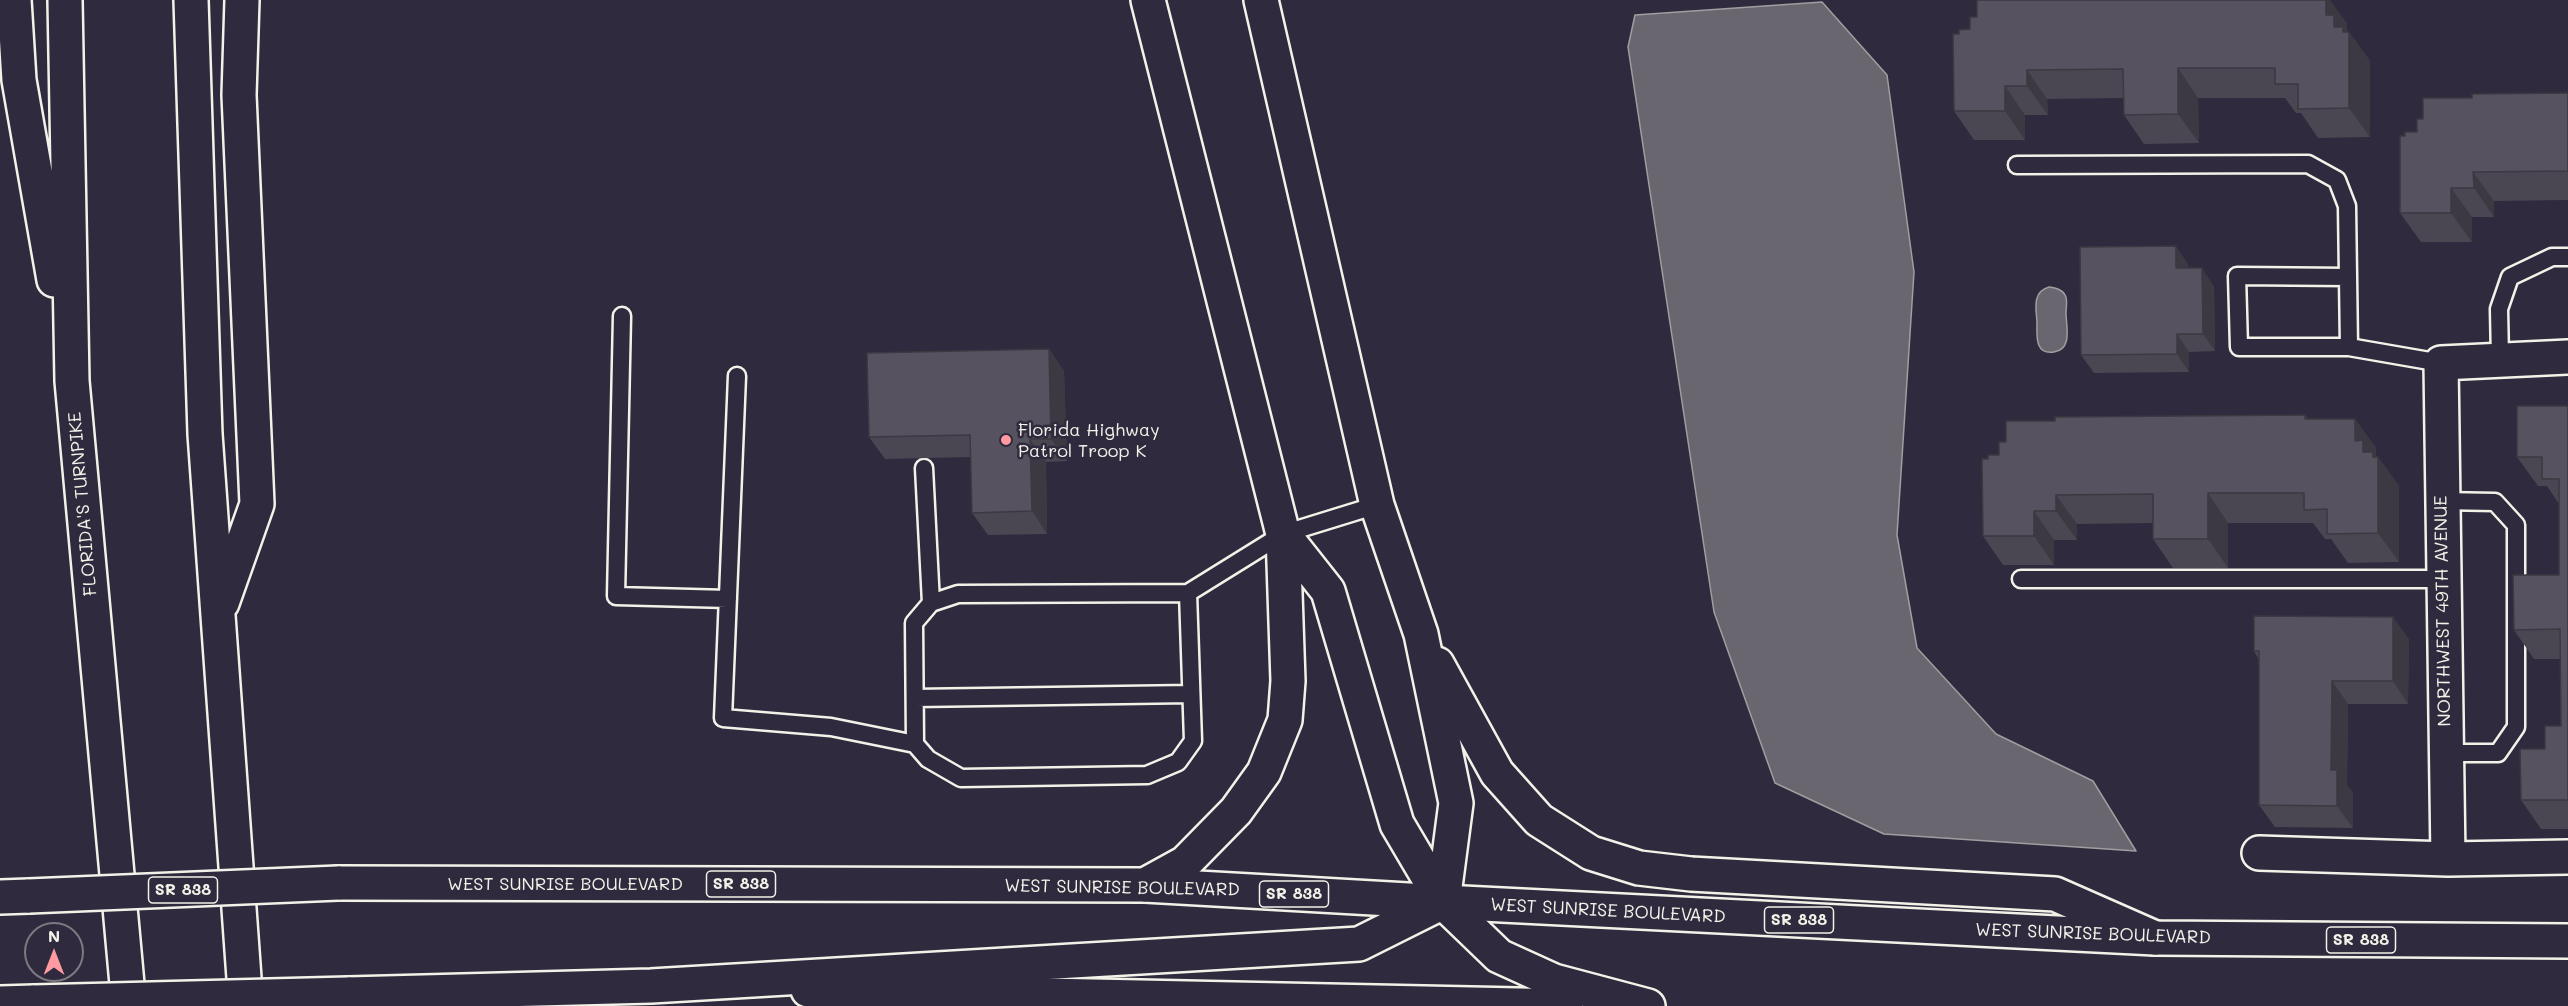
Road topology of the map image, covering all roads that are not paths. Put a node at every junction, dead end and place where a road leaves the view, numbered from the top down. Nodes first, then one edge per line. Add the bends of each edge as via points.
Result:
1 (14, 0) edge
2 (65, 0) edge
3 (191, 0) edge
4 (242, 0) edge
5 (1148, 0) edge
6 (1261, 0) edge
7 (2017, 165) dead end
8 (2568, 257) edge
9 (2348, 277) junction
10 (622, 316) dead end
11 (2349, 347) junction
12 (2568, 357) edge
13 (2500, 359) junction
14 (2441, 363) junction
15 (737, 376) dead end
16 (72, 381) junction
17 (924, 468) edge
18 (2441, 501) junction
19 (1377, 505) junction
20 (1283, 534) junction
21 (2021, 579) dead end
22 (2442, 579) junction
23 (1188, 593) junction
24 (728, 599) junction
25 (931, 603) junction
26 (218, 616) junction
27 (1420, 634) junction
28 (1191, 694) junction
29 (915, 698) junction
30 (915, 744) junction
31 (2445, 753) junction
32 (2259, 853) dead end
33 (2568, 857) edge
34 (2448, 859) junction
35 (1145, 885) junction
36 (14, 897) edge
37 (1443, 902) junction
38 (2155, 938) junction
39 (2568, 941) edge
40 (651, 986) junction
41 (0, 1003) edge
42 (129, 1006) edge
43 (246, 1006) edge
44 (1566, 1006) edge
45 (1648, 1006) edge

1 - 16 main road via 19,80
2 - 16 main road, FLORIDA'S TURNPIKE
3 - 26 main road via 205,434
4 - 26 main road via 239,95 258,504
5 - 20 main road
6 - 19 main road
7 - 9 lane via 2308,164 2337,180 2347,206
8 - 13 lane via 2552,257 2510,278 2499,309
9 - 11 lane
9 - 11 lane via 2237,276 2239,347
10 - 24 lane via 616,596
11 - 14 lane
12 - 13 main road
13 - 14 main road
14 - 18 main road, NORTHWEST 49TH AVENUE
15 - 24 lane
16 - 42 main road, FLORIDA'S TURNPIKE
17 - 25 lane
18 - 22 main road, NORTHWEST 49TH AVENUE
18 - 31 lane via 2495,502 2516,525 2516,727 2498,753
19 - 20 lane
19 - 27 main road
20 - 23 lane
20 - 35 main road via 1288,681 1285,720 1264,772 1236,811 1185,862
20 - 37 main road via 1328,591 1397,824
21 - 22 lane
22 - 31 main road, NORTHWEST 49TH AVENUE
23 - 25 lane via 958,594
23 - 28 lane
24 - 30 lane via 723,718 831,727
25 - 29 lane via 914,623
26 - 43 main road
27 - 37 main road via 1456,803
27 - 38 main road via 1497,773 1539,820 1592,853 1638,868 1691,874 2055,894
28 - 29 lane
28 - 30 lane via 1193,741 1178,762 1148,775 961,778 928,759
29 - 30 lane
31 - 34 main road, NORTHWEST 49TH AVENUE
32 - 34 main road
33 - 34 main road
35 - 36 main road, WEST SUNRISE BOULEVARD / SR 838, bridge via 338,883
35 - 37 main road, WEST SUNRISE BOULEVARD / SR 838
37 - 38 main road, WEST SUNRISE BOULEVARD / SR 838
37 - 40 main road via 1359,944
37 - 45 main road via 1499,956 1554,981
38 - 39 main road, WEST SUNRISE BOULEVARD / SR 838
40 - 41 main road, bridge
40 - 44 main road

